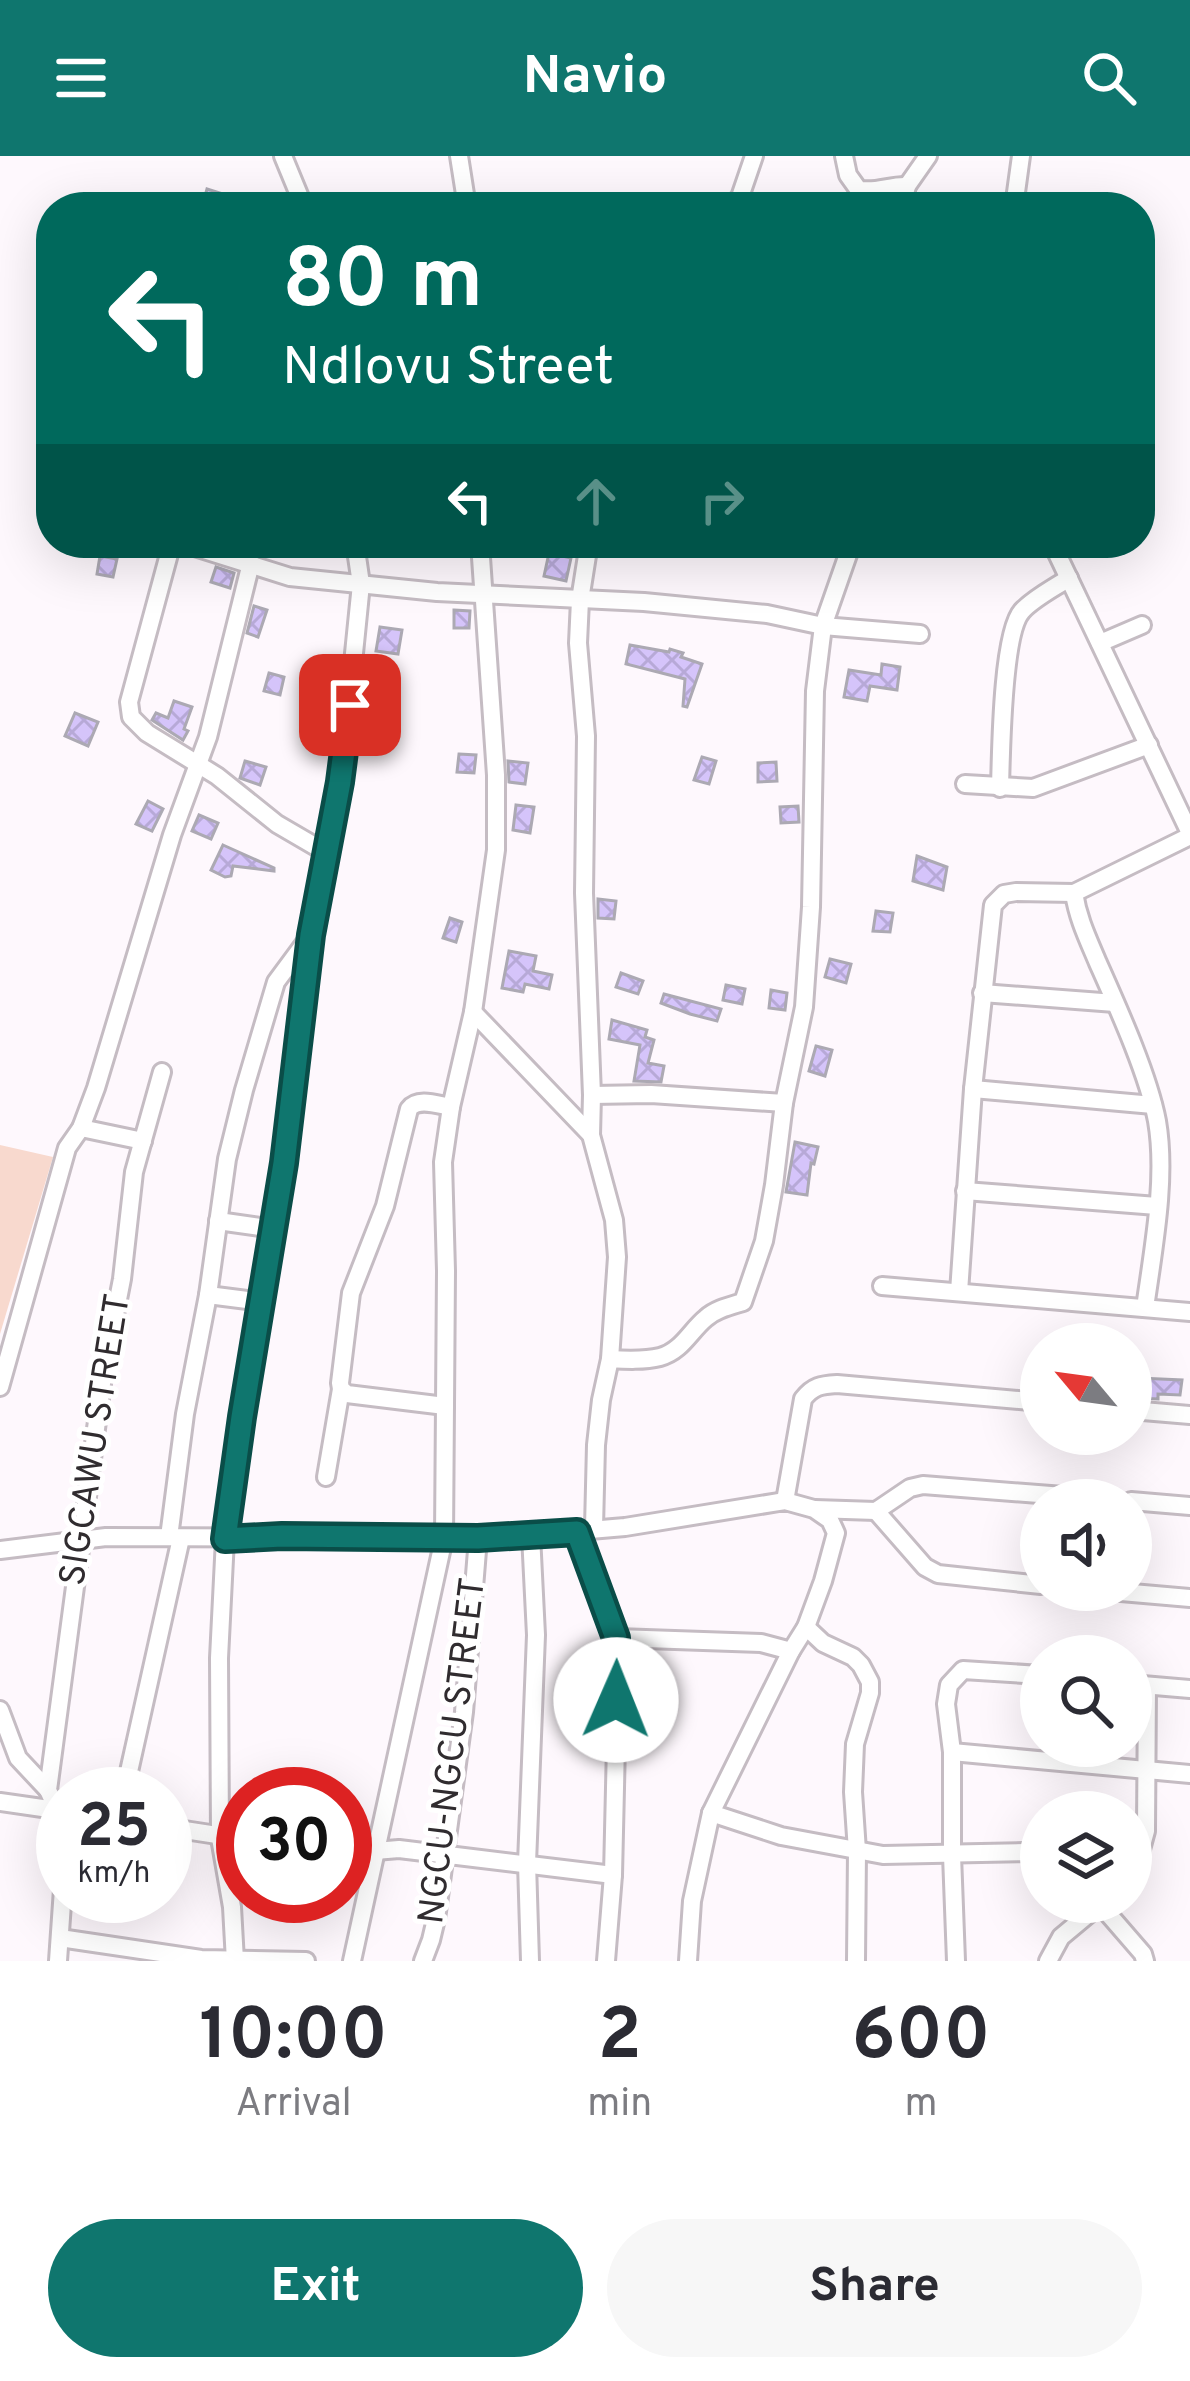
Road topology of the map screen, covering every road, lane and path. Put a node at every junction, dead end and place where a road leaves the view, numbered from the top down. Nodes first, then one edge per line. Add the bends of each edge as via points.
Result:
1 (283, 156) edge
2 (459, 156) edge
3 (754, 156) edge
4 (844, 156) edge
5 (928, 156) edge
6 (1021, 156) edge
7 (907, 186) junction
8 (298, 192) edge
9 (465, 192) edge
10 (741, 192) edge
11 (906, 192) edge
12 (1016, 192) edge
13 (168, 558) edge
14 (236, 558) edge
15 (357, 558) edge
16 (481, 558) edge
17 (587, 558) edge
18 (847, 558) edge
19 (1059, 558) edge
20 (251, 562) junction
21 (1069, 578) junction
22 (361, 584) junction
23 (483, 593) junction
24 (580, 600) junction
25 (1142, 625) dead end
26 (823, 626) junction
27 (920, 634) dead end
28 (1100, 643) junction
29 (1149, 745) junction
30 (198, 764) junction
31 (965, 784) dead end
32 (1000, 788) junction
33 (1190, 834) edge
34 (326, 852) junction
35 (1074, 892) junction
36 (311, 935) junction
37 (982, 993) junction
38 (1115, 1003) junction
39 (473, 1012) junction
40 (162, 1072) dead end
41 (973, 1089) junction
42 (592, 1095) junction
43 (784, 1103) junction
44 (1153, 1105) junction
45 (452, 1107) junction
46 (81, 1128) junction
47 (591, 1135) junction
48 (143, 1141) junction
49 (964, 1191) junction
50 (1157, 1206) junction
51 (218, 1221) junction
52 (275, 1229) junction
53 (882, 1286) dead end
54 (959, 1292) junction
55 (208, 1294) junction
56 (263, 1302) junction
57 (1145, 1308) junction
58 (1190, 1312) edge
59 (610, 1359) junction
60 (0, 1387) edge
61 (341, 1389) junction
62 (1020, 1400) edge
63 (445, 1406) junction
64 (1152, 1412) edge
65 (1190, 1415) edge
66 (326, 1477) dead end
67 (1020, 1493) edge
68 (785, 1501) junction
69 (1152, 1503) edge
70 (1190, 1506) edge
71 (814, 1508) junction
72 (876, 1510) junction
73 (585, 1530) junction
74 (531, 1535) junction
75 (175, 1538) junction
76 (444, 1538) junction
77 (478, 1538) junction
78 (225, 1539) junction
79 (81, 1540) junction
80 (0, 1550) edge
81 (1020, 1583) edge
82 (1152, 1595) edge
83 (1190, 1598) edge
84 (806, 1627) junction
85 (616, 1638) junction
86 (791, 1651) junction
87 (1020, 1673) edge
88 (1152, 1686) edge
89 (1190, 1689) edge
90 (0, 1710) edge
91 (952, 1752) junction
92 (51, 1767) edge
93 (129, 1767) edge
94 (220, 1767) edge
95 (1147, 1767) edge
96 (1147, 1772) junction
97 (1190, 1774) edge
98 (36, 1777) edge
99 (1147, 1791) edge
100 (0, 1802) edge
101 (36, 1807) edge
102 (711, 1813) junction
103 (372, 1850) edge
104 (375, 1850) junction
105 (857, 1852) junction
106 (1020, 1852) edge
107 (444, 1855) junction
108 (952, 1855) junction
109 (527, 1863) junction
110 (613, 1875) junction
111 (61, 1923) edge
112 (233, 1923) edge
113 (1077, 1923) edge
114 (1117, 1923) edge
115 (60, 1938) junction
116 (235, 1960) edge
117 (58, 1961) edge
118 (306, 1961) edge
119 (352, 1961) edge
120 (422, 1961) edge
121 (530, 1961) edge
122 (606, 1961) edge
123 (688, 1961) edge
124 (856, 1961) edge
125 (956, 1961) edge
126 (1048, 1961) edge
127 (1145, 1961) edge

1 - 8 street
2 - 9 street
3 - 10 street
4 - 7 street via 861,190
5 - 7 street
6 - 12 street
7 - 11 street
13 - 30 street via 128,711 147,733
14 - 20 street
15 - 22 street
16 - 23 street
17 - 24 street
18 - 26 street
19 - 21 street
20 - 22 street via 290,577
20 - 30 street
21 - 28 street
21 - 32 street via 1024,609 1013,628
22 - 23 street
22 - 34 street
23 - 24 street
23 - 39 street via 496,850
24 - 26 street
24 - 42 street
25 - 28 street
26 - 27 street
26 - 43 street via 804,1006
28 - 29 street
29 - 32 street via 1033,788
29 - 33 street
30 - 34 street
30 - 46 street
31 - 32 street
33 - 35 street
34 - 36 street
35 - 37 street via 998,898
35 - 38 street
36 - 51 street via 276,982
36 - 52 street
37 - 38 street
37 - 41 street
38 - 44 street
39 - 45 street
39 - 47 street
40 - 48 street, SIGCAWU STREET
41 - 44 street
41 - 49 street
42 - 43 street
42 - 47 street
43 - 59 street via 764,1240 743,1302 715,1311 675,1351
44 - 50 street
45 - 61 street via 419,1102 409,1109 385,1206 351,1293
45 - 63 street via 443,1162
46 - 48 street
46 - 60 street via 67,1148
47 - 59 street via 614,1220
48 - 79 street, SIGCAWU STREET
49 - 50 street
49 - 54 street
50 - 57 street
51 - 52 street
51 - 55 street
52 - 56 street
53 - 54 street
54 - 57 street
55 - 56 street
55 - 75 street via 185,1414
56 - 78 street
57 - 58 street
59 - 73 street
61 - 63 street
61 - 66 street
62 - 68 street via 818,1386 803,1400
63 - 76 street
64 - 65 street
67 - 72 street via 923,1485
68 - 71 street
68 - 73 street
69 - 70 street
71 - 72 street
71 - 84 street via 836,1533
72 - 81 street via 938,1574
73 - 74 street
73 - 85 street
74 - 77 street
74 - 109 street via 536,1635
75 - 78 street
75 - 79 street
75 - 93 street
76 - 77 street
76 - 78 street
76 - 104 street
77 - 107 street, NGCU-NGCU STREET
78 - 94 street
79 - 80 street
79 - 92 street, SIGCAWU STREET
82 - 83 street
84 - 86 street
84 - 105 street via 853,1657 870,1682 856,1744
85 - 86 street via 761,1642
85 - 110 street
86 - 102 street
87 - 91 street via 955,1676 946,1704
88 - 89 street
90 - 98 street via 19,1758
91 - 96 street
91 - 108 street
95 - 96 street
96 - 97 street
96 - 99 street
100 - 101 street
102 - 105 street
102 - 123 street
103 - 104 street
104 - 107 street
104 - 119 street
105 - 108 street
105 - 124 street
106 - 108 street
107 - 109 street
107 - 120 street, NGCU-NGCU STREET
108 - 125 street
109 - 110 street
109 - 121 street
110 - 122 street
111 - 115 street
112 - 116 street
113 - 126 street
114 - 127 street
115 - 116 street
115 - 117 street
116 - 118 street

